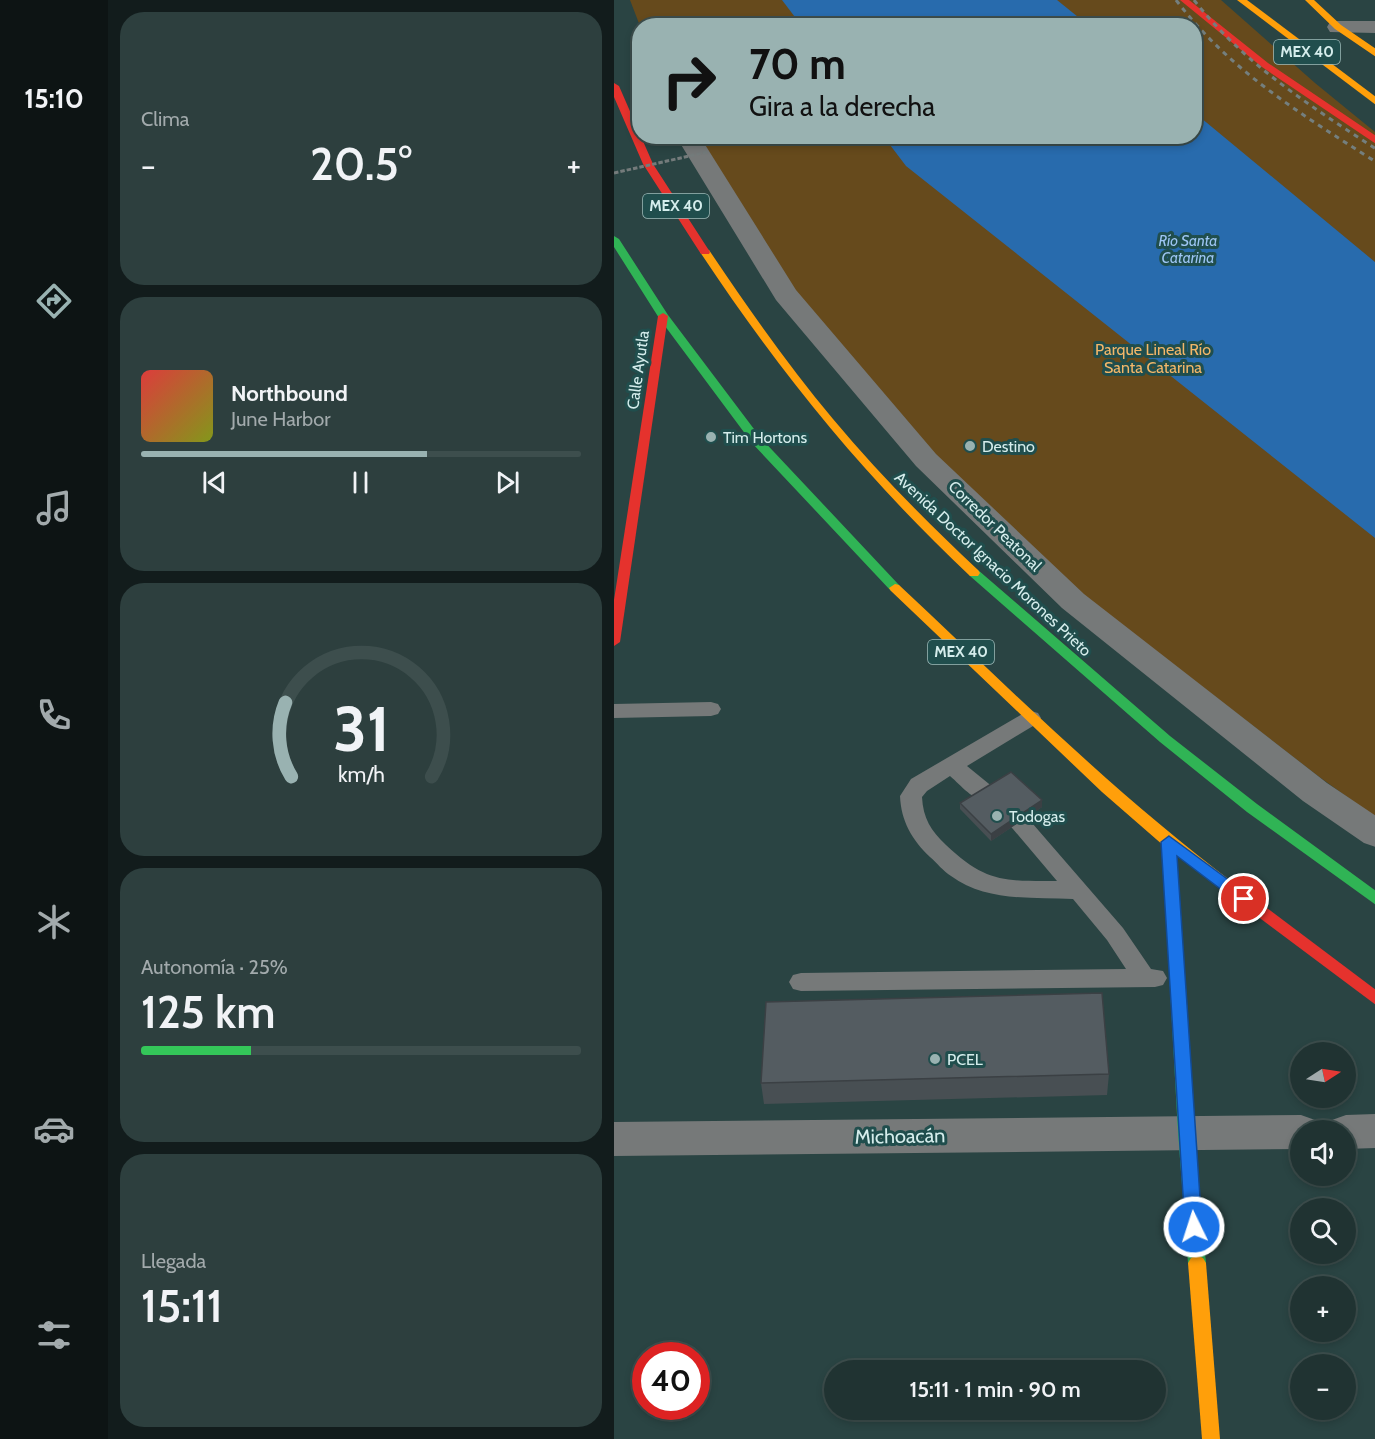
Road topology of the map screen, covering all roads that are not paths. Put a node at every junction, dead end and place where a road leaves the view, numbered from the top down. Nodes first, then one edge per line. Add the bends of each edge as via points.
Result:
1 (1184, 0) edge
2 (1241, 0) edge
3 (1309, 0) edge
4 (1361, 27) edge
5 (1376, 54) edge
6 (614, 86) edge
7 (1376, 102) edge
8 (632, 130) edge
9 (1376, 141) edge
10 (638, 144) edge
11 (700, 148) road end
12 (614, 239) edge
13 (663, 316) junction
14 (614, 642) edge
15 (711, 709) dead end
16 (614, 711) edge
17 (1031, 718) junction
18 (951, 765) junction
19 (986, 794) edge
20 (1018, 822) edge
21 (1376, 834) edge
22 (1169, 842) junction
23 (1079, 890) junction
24 (1376, 899) edge
25 (1145, 978) junction
26 (1176, 978) junction
27 (801, 982) dead end
28 (1376, 999) edge
29 (1356, 1131) edge
30 (1376, 1131) edge
31 (1290, 1132) edge
32 (1186, 1134) junction
33 (614, 1139) edge
34 (1211, 1439) edge

1 - 9 main road via 1265,65
2 - 7 main road, MEX 40
3 - 4 main road, MEX 40
4 - 5 main road, MEX 40
6 - 8 main road, Avenida Doctor Ignacio Morones Prieto / MEX 40
10 - 24 main road, Avenida Doctor Ignacio Morones Prieto / MEX 40 via 742,310 804,395 903,505 1127,709
11 - 21 street, Corredor Peatonal via 785,294 926,460 1073,601 1315,792
12 - 13 main road, MEX 40
13 - 14 main road, Calle Ayutla
13 - 17 main road, MEX 40 via 756,441 920,614
15 - 16 lane
17 - 18 lane
17 - 22 main road, MEX 40
18 - 19 lane
18 - 23 lane via 919,785 911,796 914,824 921,834 958,870 987,884
20 - 23 lane
22 - 26 main road
22 - 28 main road, MEX 40
23 - 25 lane
25 - 26 lane
25 - 27 lane
26 - 32 main road
29 - 30 street
31 - 32 street, Michoacán
32 - 33 street, Michoacán
32 - 34 main road

